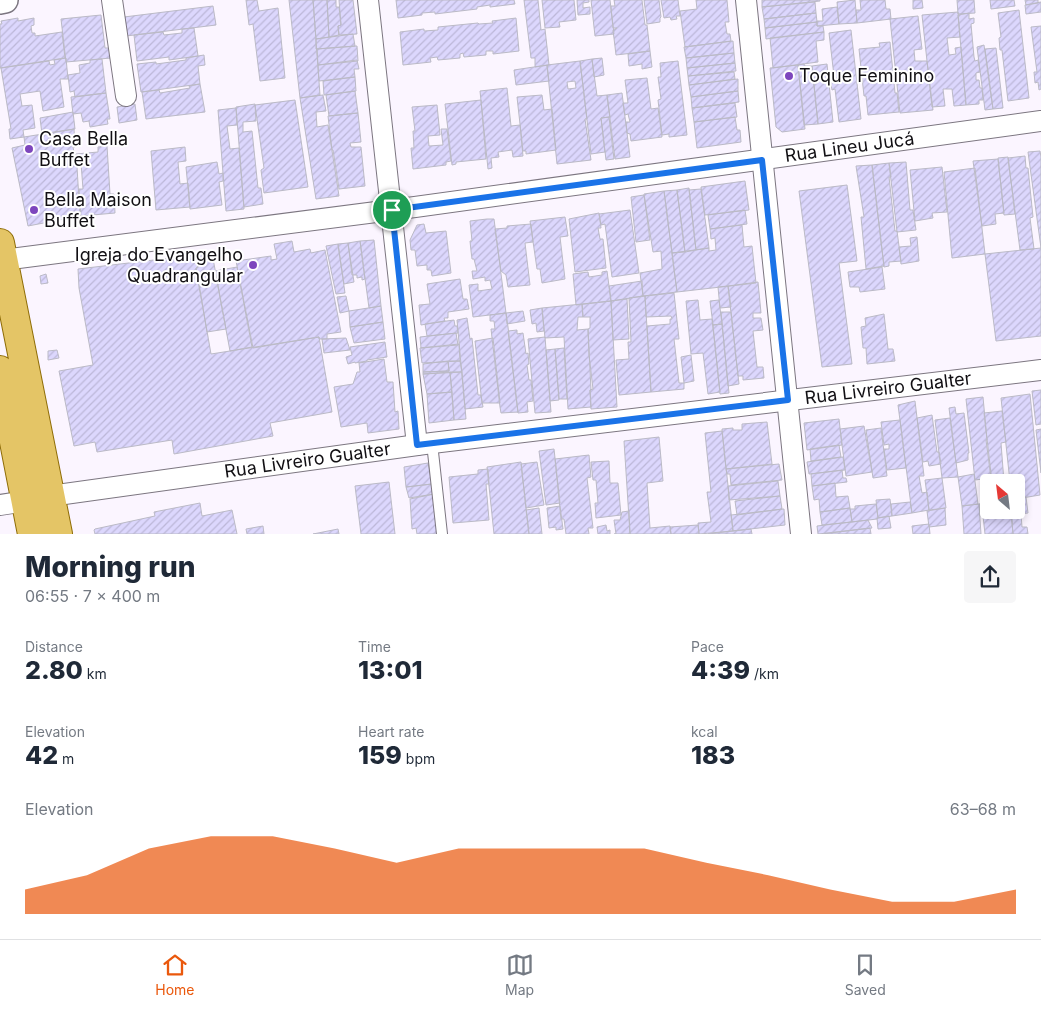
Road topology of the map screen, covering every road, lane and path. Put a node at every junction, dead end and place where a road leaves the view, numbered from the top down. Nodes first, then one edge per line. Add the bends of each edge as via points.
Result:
1 (5, 0) edge
2 (112, 0) edge
3 (368, 0) edge
4 (746, 0) edge
5 (0, 1) edge
6 (126, 96) dead end
7 (1041, 121) edge
8 (762, 160) junction
9 (392, 210) junction
10 (2, 252) edge
11 (0, 370) edge
12 (1041, 370) edge
13 (788, 400) junction
14 (424, 444) junction
15 (25, 501) edge
16 (32, 534) edge
17 (58, 534) edge
18 (442, 534) edge
19 (801, 534) edge

1 - 5 street
2 - 6 street
3 - 9 street
4 - 8 street
7 - 8 street, Rua Lineu Jucá
8 - 9 street, Rua Lineu Jucá
8 - 13 street
9 - 10 street, Rua Lineu Jucá
9 - 14 street
10 - 15 main road
11 - 15 main road
12 - 13 street, Rua Livreiro Gualter
13 - 14 street, Rua Livreiro Gualter
13 - 19 street
14 - 15 street, Rua Livreiro Gualter
14 - 18 lane
15 - 16 main road
15 - 17 main road

